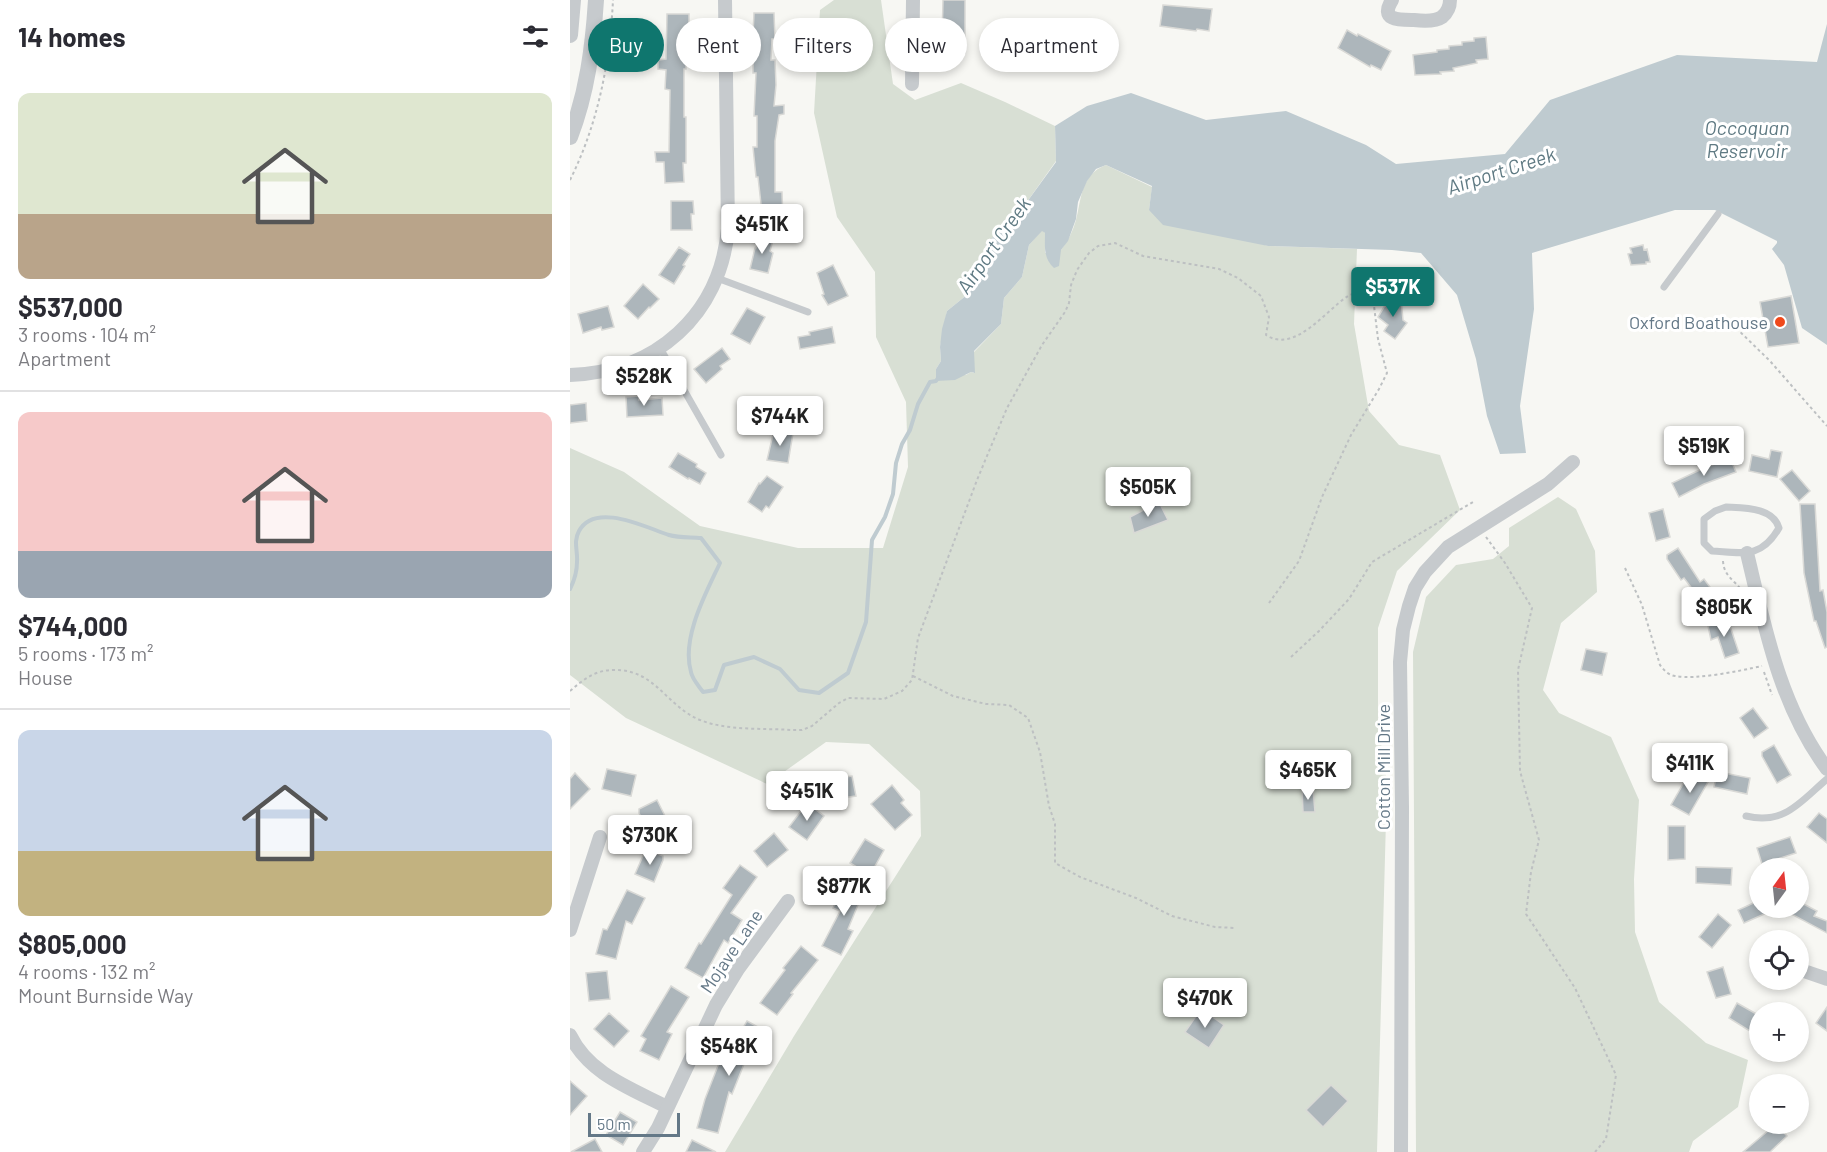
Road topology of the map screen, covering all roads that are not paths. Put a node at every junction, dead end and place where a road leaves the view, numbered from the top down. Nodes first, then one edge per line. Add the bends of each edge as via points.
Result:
1 (573, 0) edge
2 (596, 0) edge
3 (725, 0) edge
4 (913, 0) edge
5 (1392, 0) edge
6 (1450, 0) edge
7 (570, 35) edge
8 (912, 84) dead end
9 (570, 137) edge
10 (1718, 214) dead end
11 (717, 278) junction
12 (1664, 287) dead end
13 (808, 312) dead end
14 (660, 348) junction
15 (570, 375) edge
16 (721, 456) dead end
17 (1573, 462) dead end
18 (1747, 553) junction
19 (1827, 769) edge
20 (1827, 779) edge
21 (1746, 816) dead end
22 (600, 837) dead end
23 (788, 901) dead end
24 (570, 930) edge
25 (1809, 973) edge
26 (1827, 979) edge
27 (570, 1035) edge
28 (667, 1107) junction
29 (643, 1152) edge
30 (1401, 1152) edge

1 - 7 street
2 - 9 street via 590,63
3 - 11 street via 728,229
4 - 8 street
5 - 6 street via 1388,12 1396,20 1430,21 1448,11
10 - 12 lane
11 - 13 lane
11 - 14 street via 686,326
14 - 15 street via 614,369
14 - 16 lane
17 - 30 street, Cotton Mill Drive via 1548,484 1448,546 1415,588 1403,630
18 - 18 lane via 1712,551 1704,543 1704,519 1726,507 1767,513 1779,528 1760,550
18 - 19 street via 1781,683
20 - 21 lane via 1780,816
22 - 24 street
23 - 28 street, Mojave Lane via 716,1005
25 - 26 street
27 - 28 street via 583,1056 602,1072
28 - 29 street, Mojave Lane

